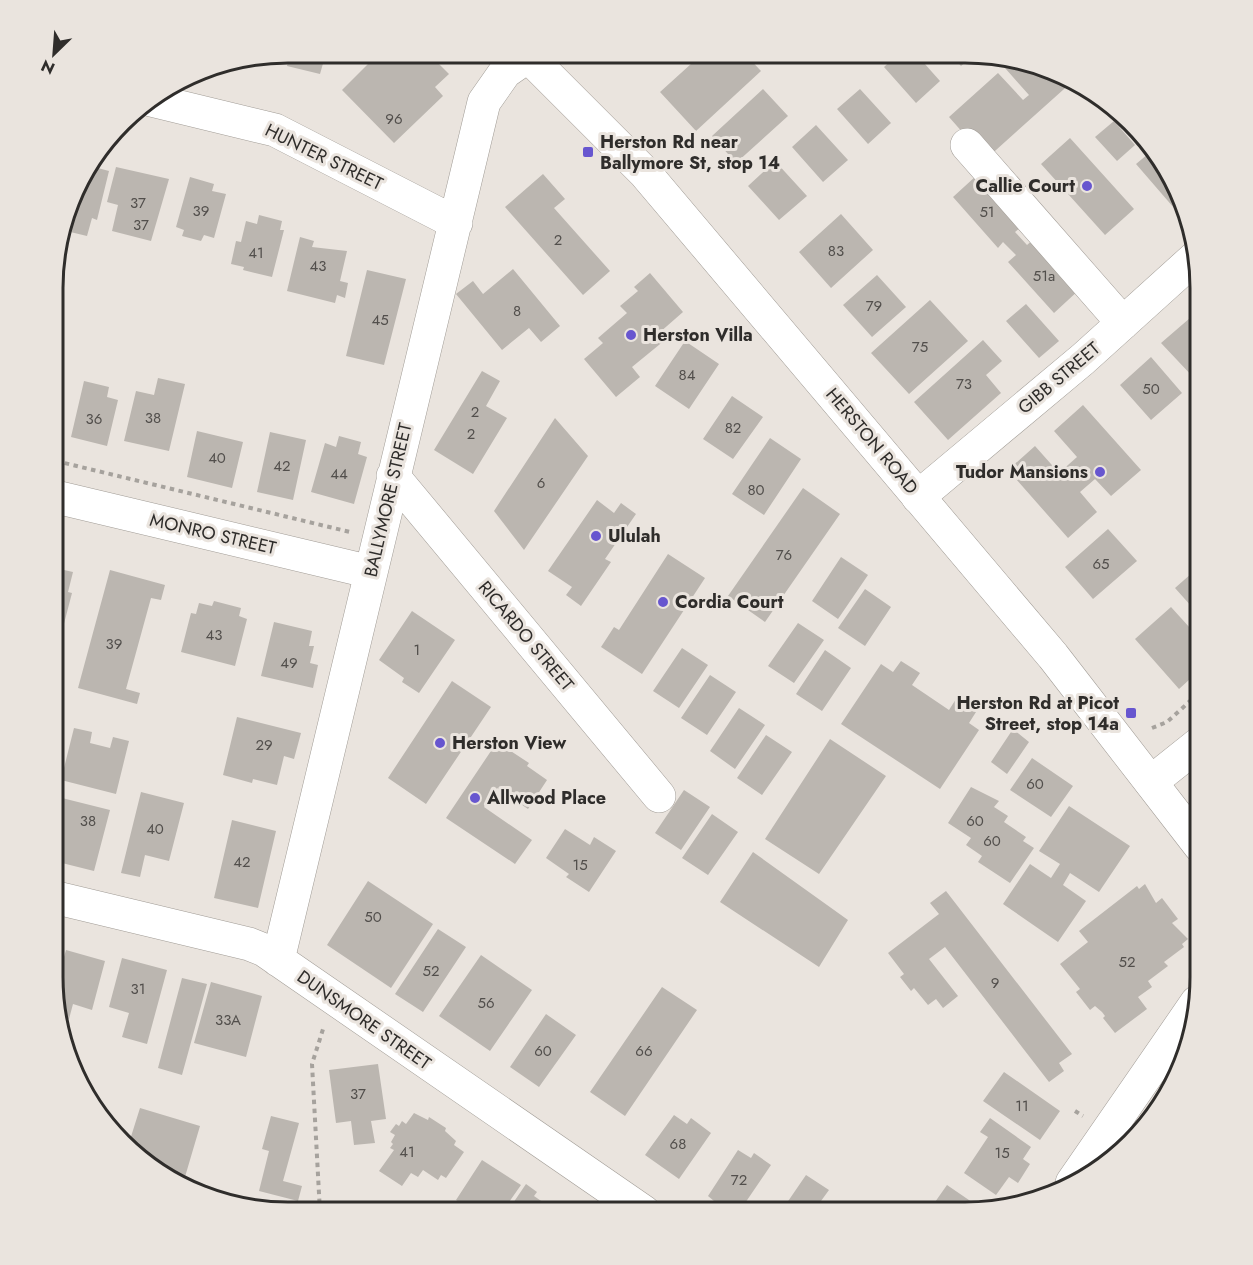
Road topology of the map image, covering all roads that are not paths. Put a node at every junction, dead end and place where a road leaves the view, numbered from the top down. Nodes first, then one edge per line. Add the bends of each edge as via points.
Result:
1 (516, 63) edge
2 (534, 63) edge
3 (161, 102) edge
4 (967, 145) dead end
5 (456, 223) junction
6 (1189, 264) edge
7 (1123, 323) junction
8 (393, 476) junction
9 (918, 497) junction
10 (63, 499) edge
11 (371, 572) junction
12 (1190, 751) edge
13 (1151, 782) junction
14 (659, 796) dead end
15 (1190, 833) edge
16 (63, 899) edge
17 (278, 960) junction
18 (1187, 1017) edge
19 (1082, 1169) edge
20 (629, 1202) edge

1 - 5 street, BALLYMORE STREET via 484,102
2 - 9 street, HERSTON ROAD via 645,173
3 - 5 street, HUNTER STREET via 275,129
4 - 7 street
5 - 8 street, BALLYMORE STREET
6 - 7 street, GIBB STREET
7 - 9 street, GIBB STREET
8 - 11 street, BALLYMORE STREET
8 - 14 street, RICARDO STREET
9 - 13 street, HERSTON ROAD via 1053,656
10 - 11 street, MONRO STREET
11 - 17 street, BALLYMORE STREET
12 - 13 street
13 - 15 street, HERSTON ROAD
16 - 17 street, DUNSMORE STREET via 249,944
17 - 20 street, DUNSMORE STREET
18 - 19 street

